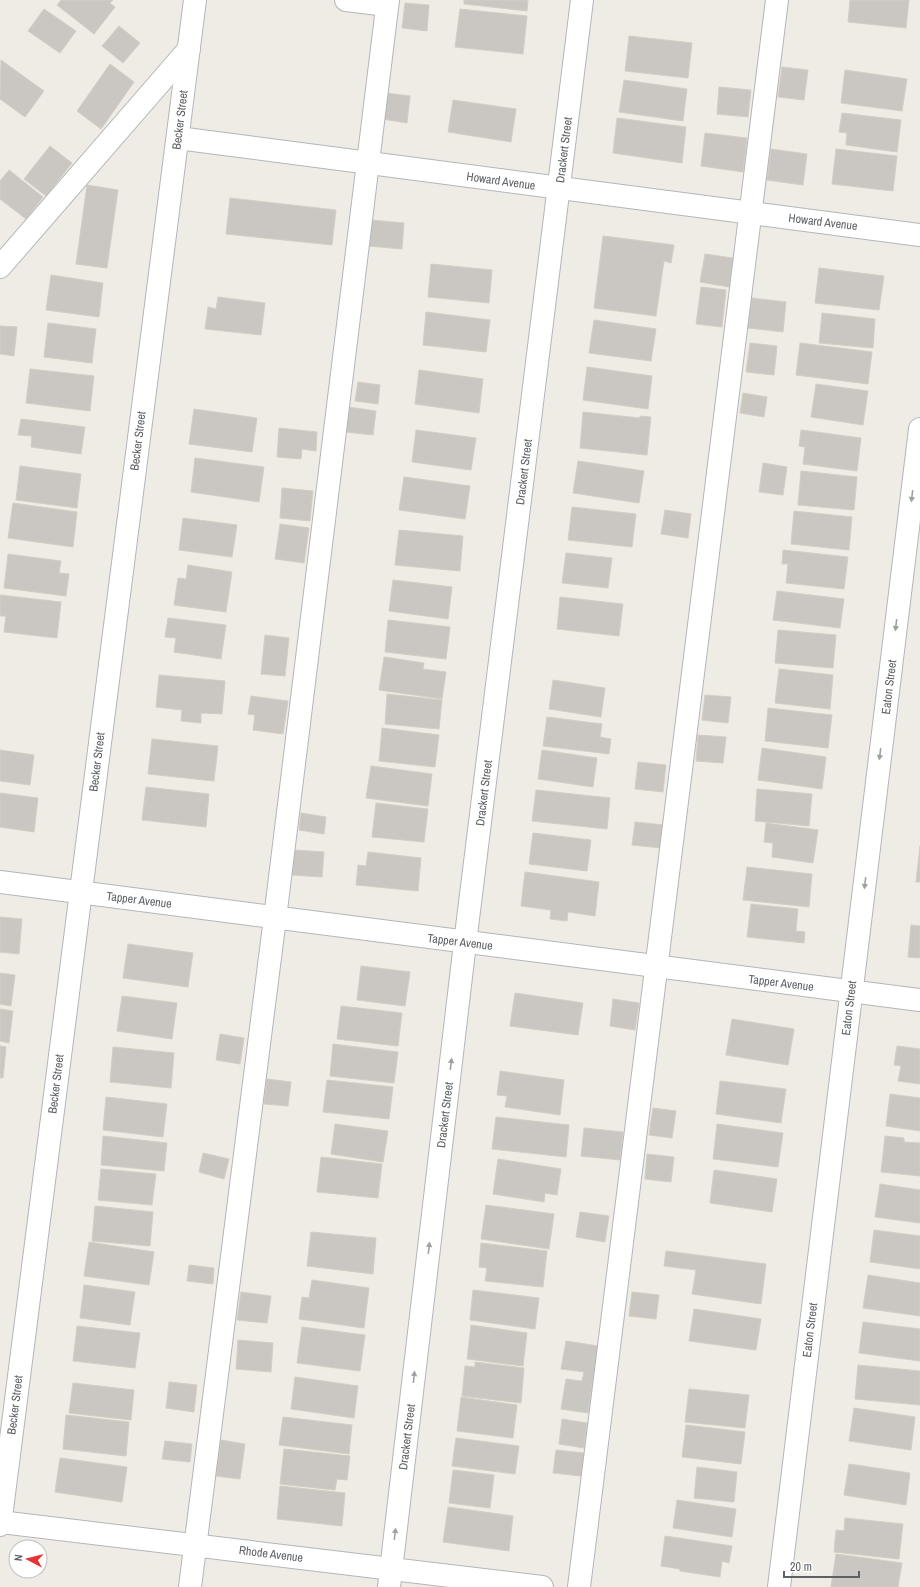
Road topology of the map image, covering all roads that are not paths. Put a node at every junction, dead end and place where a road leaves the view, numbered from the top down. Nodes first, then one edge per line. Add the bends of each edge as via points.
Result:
1 (195, 0) edge
2 (346, 0) edge
3 (582, 0) edge
4 (777, 0) edge
5 (388, 3) edge
6 (189, 49) junction
7 (178, 138) junction
8 (367, 163) junction
9 (559, 188) junction
10 (751, 213) junction
11 (920, 235) edge
12 (0, 266) edge
13 (920, 430) edge
14 (0, 882) edge
15 (80, 892) junction
16 (275, 918) junction
17 (465, 943) junction
18 (658, 967) junction
19 (851, 991) junction
20 (920, 1000) edge
21 (0, 1522) edge
22 (0, 1525) edge
23 (196, 1545) junction
24 (390, 1578) edge
25 (190, 1587) edge
26 (542, 1587) edge
27 (579, 1587) edge
28 (779, 1587) edge

1 - 6 street, Becker Street
2 - 5 street
3 - 9 street, Drackert Street
4 - 10 street
5 - 8 street
6 - 7 street, Becker Street
6 - 12 street
7 - 8 street, Howard Avenue
7 - 15 street, Becker Street
8 - 9 street, Howard Avenue
8 - 16 street
9 - 10 street, Howard Avenue
9 - 17 street, Drackert Street
10 - 11 street, Howard Avenue
10 - 18 street
13 -> 19 street, Eaton Street
14 - 15 street, Tapper Avenue
15 - 16 street, Tapper Avenue
15 - 21 street, Becker Street
16 - 17 street, Tapper Avenue
16 - 23 street
17 - 18 street, Tapper Avenue
24 -> 17 street, Drackert Street
18 - 19 street, Tapper Avenue
18 - 27 street
19 - 20 street, Tapper Avenue
19 - 28 street, Eaton Street
21 - 22 street, Becker Street
21 - 23 street, Rhode Avenue
23 - 24 street, Rhode Avenue
23 - 25 street
24 - 26 street, Rhode Avenue

